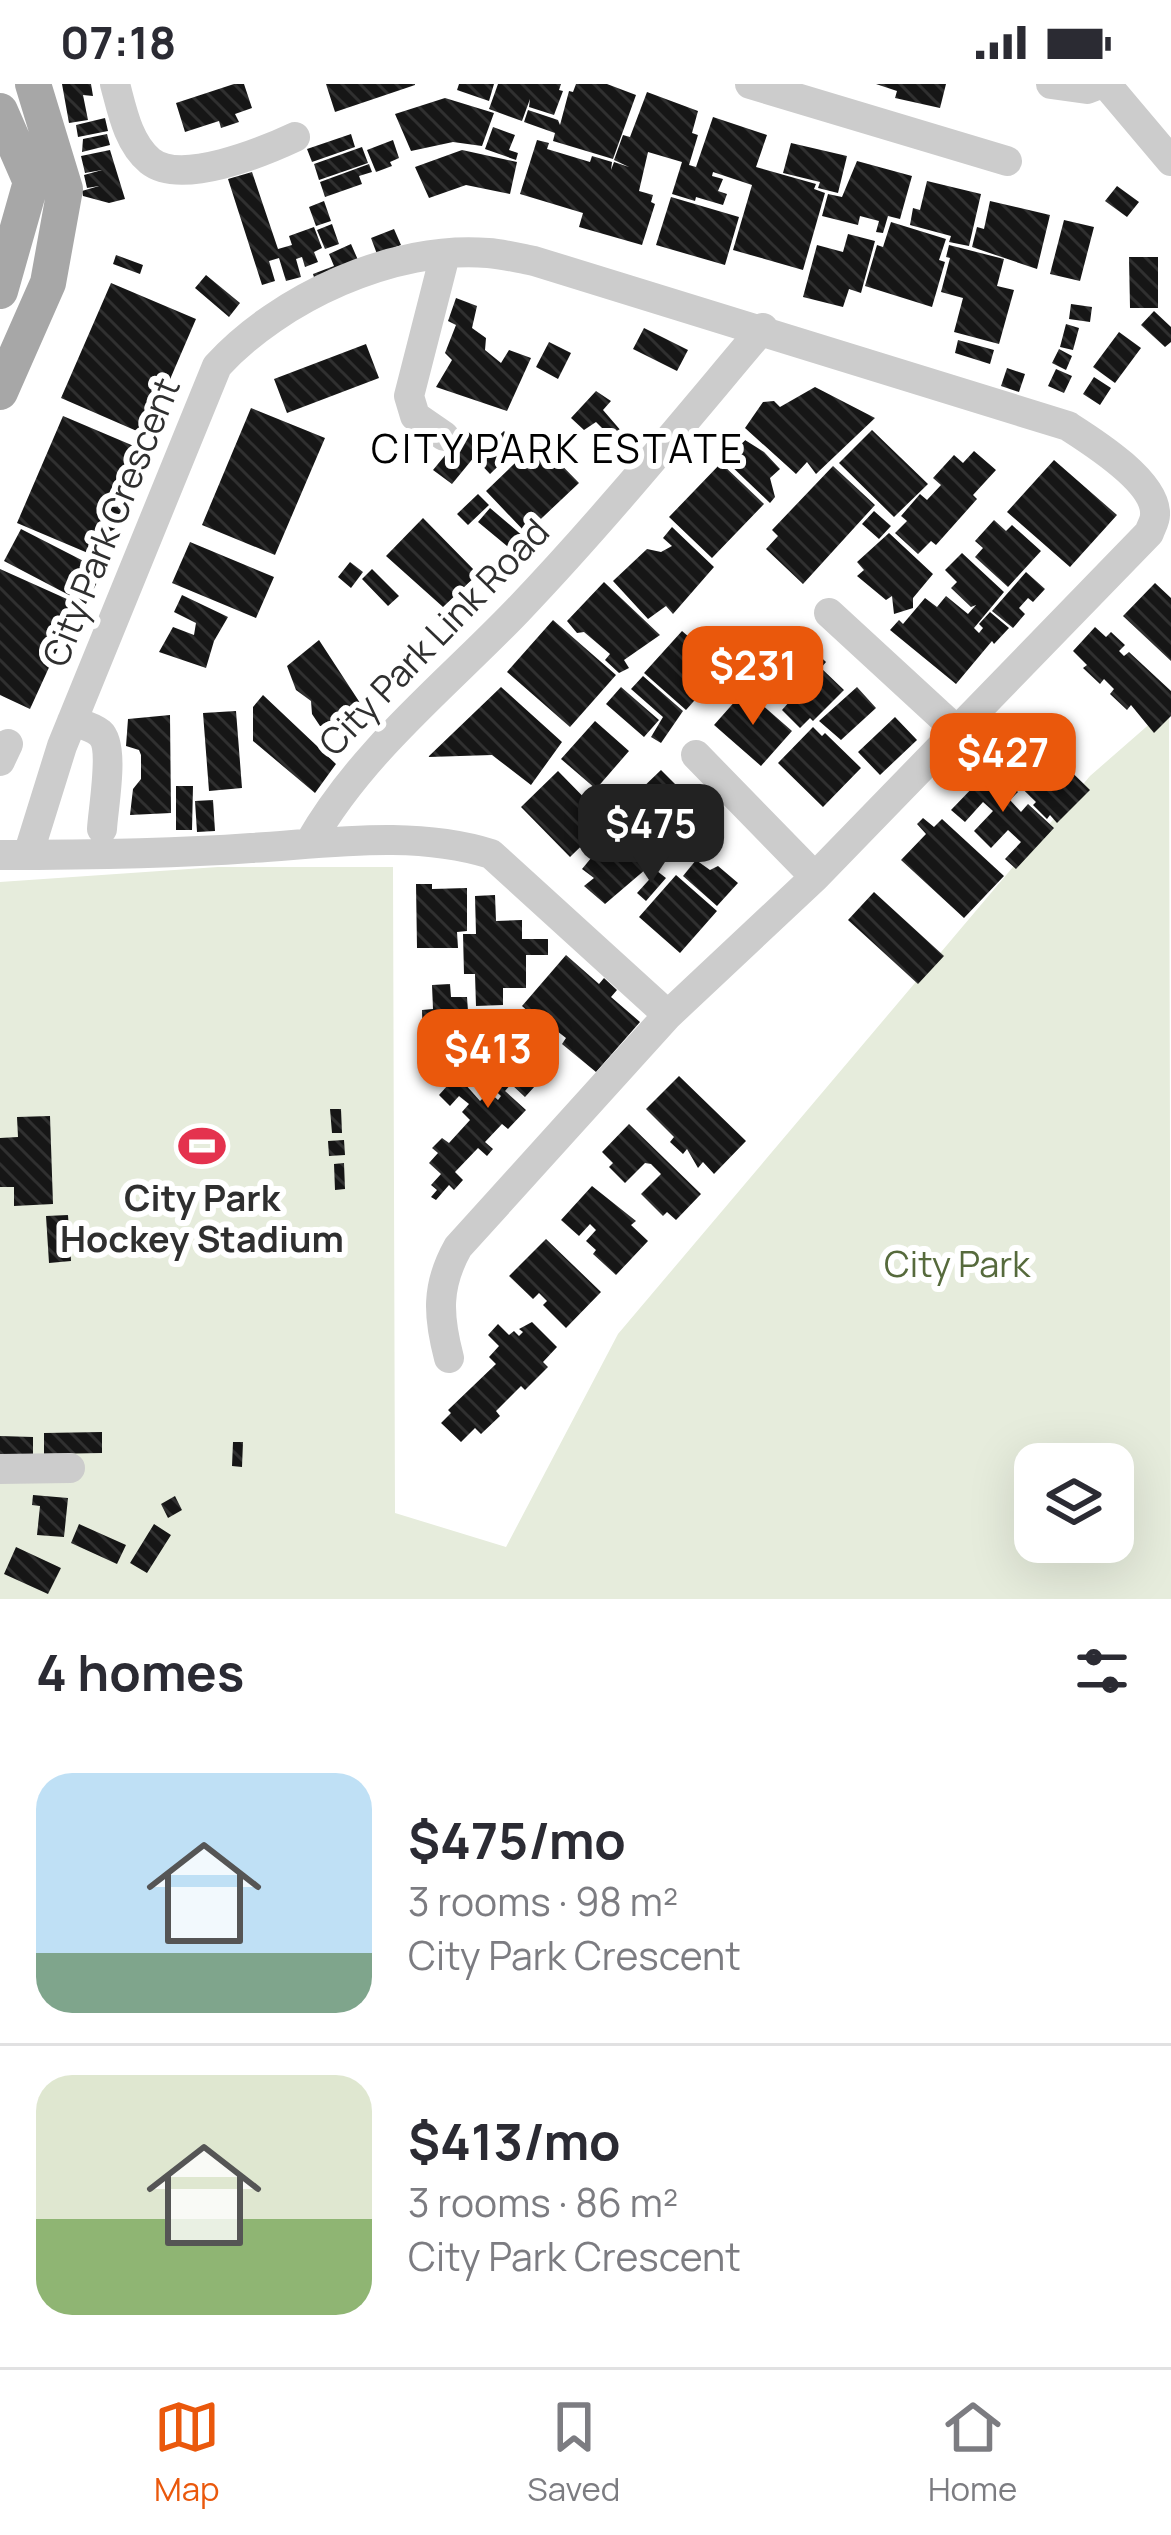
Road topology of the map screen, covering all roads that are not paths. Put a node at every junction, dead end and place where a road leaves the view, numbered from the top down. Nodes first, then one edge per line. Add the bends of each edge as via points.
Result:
1 (33, 84) edge
2 (115, 84) edge
3 (750, 84) edge
4 (1051, 84) edge
5 (1103, 84) edge
6 (0, 111) edge
7 (295, 136) dead end
8 (1171, 160) edge
9 (1007, 161) dead end
10 (445, 255) junction
11 (0, 291) edge
12 (763, 328) junction
13 (0, 392) edge
14 (444, 436) dead end
15 (1160, 486) edge
16 (829, 613) dead end
17 (72, 721) junction
18 (955, 729) junction
19 (696, 755) dead end
20 (101, 829) dead end
21 (310, 842) junction
22 (14, 855) edge
23 (815, 877) junction
24 (668, 1015) junction
25 (448, 1358) dead end
26 (70, 1468) dead end
27 (0, 1469) edge

1 - 13 main road via 64,189 49,283
2 - 7 street via 136,146 169,171 236,160
3 - 9 street
4 - 5 street
5 - 8 street
6 - 11 main road via 32,182
10 - 12 street, City Park Crescent via 534,261
10 - 14 street via 409,396 415,416
10 - 17 street, City Park Crescent via 297,299 217,366
12 - 15 street via 1068,426
12 - 21 street, City Park Link Road via 517,610 366,761
15 - 18 street via 1149,533
16 - 18 street
17 - 20 street via 105,739
17 - 22 street, City Park Crescent
18 - 23 street
19 - 23 street
21 - 22 street, City Park Crescent
21 - 24 street, City Park Crescent via 455,843 491,854
23 - 24 street
24 - 25 street via 458,1247 439,1306
26 - 27 street

